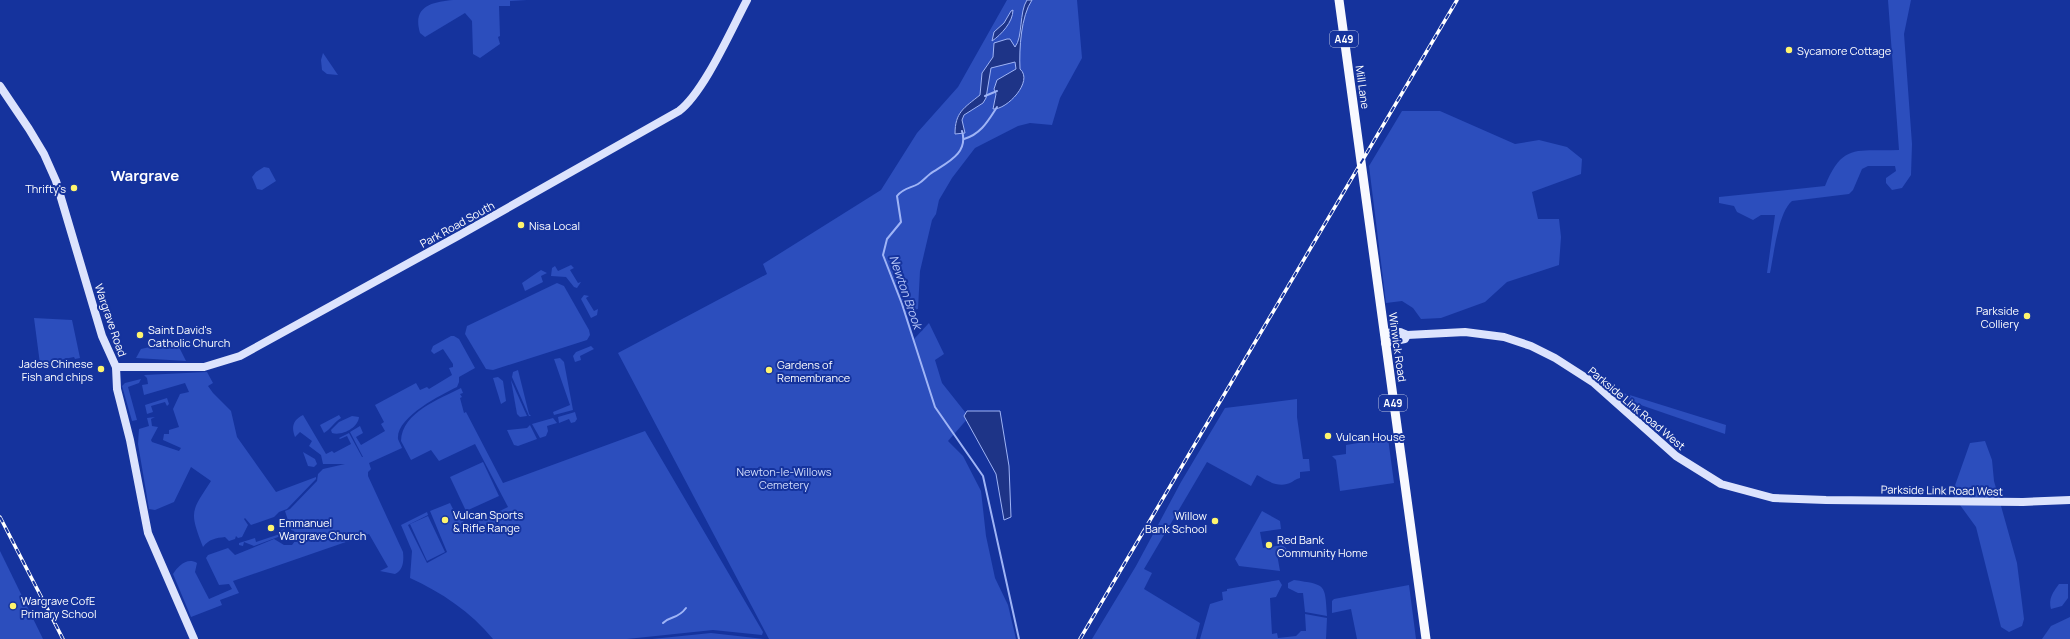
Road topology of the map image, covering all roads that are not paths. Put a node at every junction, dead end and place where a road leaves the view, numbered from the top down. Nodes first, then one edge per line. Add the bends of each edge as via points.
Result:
1 (747, 0) edge
2 (1339, 0) edge
3 (0, 86) edge
4 (1359, 153) joint
5 (1384, 333) junction
6 (1407, 335) junction
7 (1385, 343) junction
8 (116, 367) junction
9 (2070, 500) edge
10 (194, 639) edge
11 (1426, 639) edge

1 - 8 street, Park Road South via 699,89 690,103 679,111 445,244 240,356 204,367
2 - 4 main road, Mill Lane / A49
3 - 8 street, Wargrave Road via 33,136 56,182 102,336
4 - 5 main road, Winwick Road / A49
5 - 6 street, Parkside Link Road West via 1400,332
5 - 7 main road, Winwick Road / A49
6 - 7 street, Parkside Link Road West via 1405,339
6 - 9 street, Parkside Link Road West via 1465,332 1504,337 1531,346 1594,383 1676,456 1721,484 1773,498 2023,502
7 - 11 main road, Winwick Road / A49
8 - 10 street, Wargrave Road via 117,390 130,440 148,533

